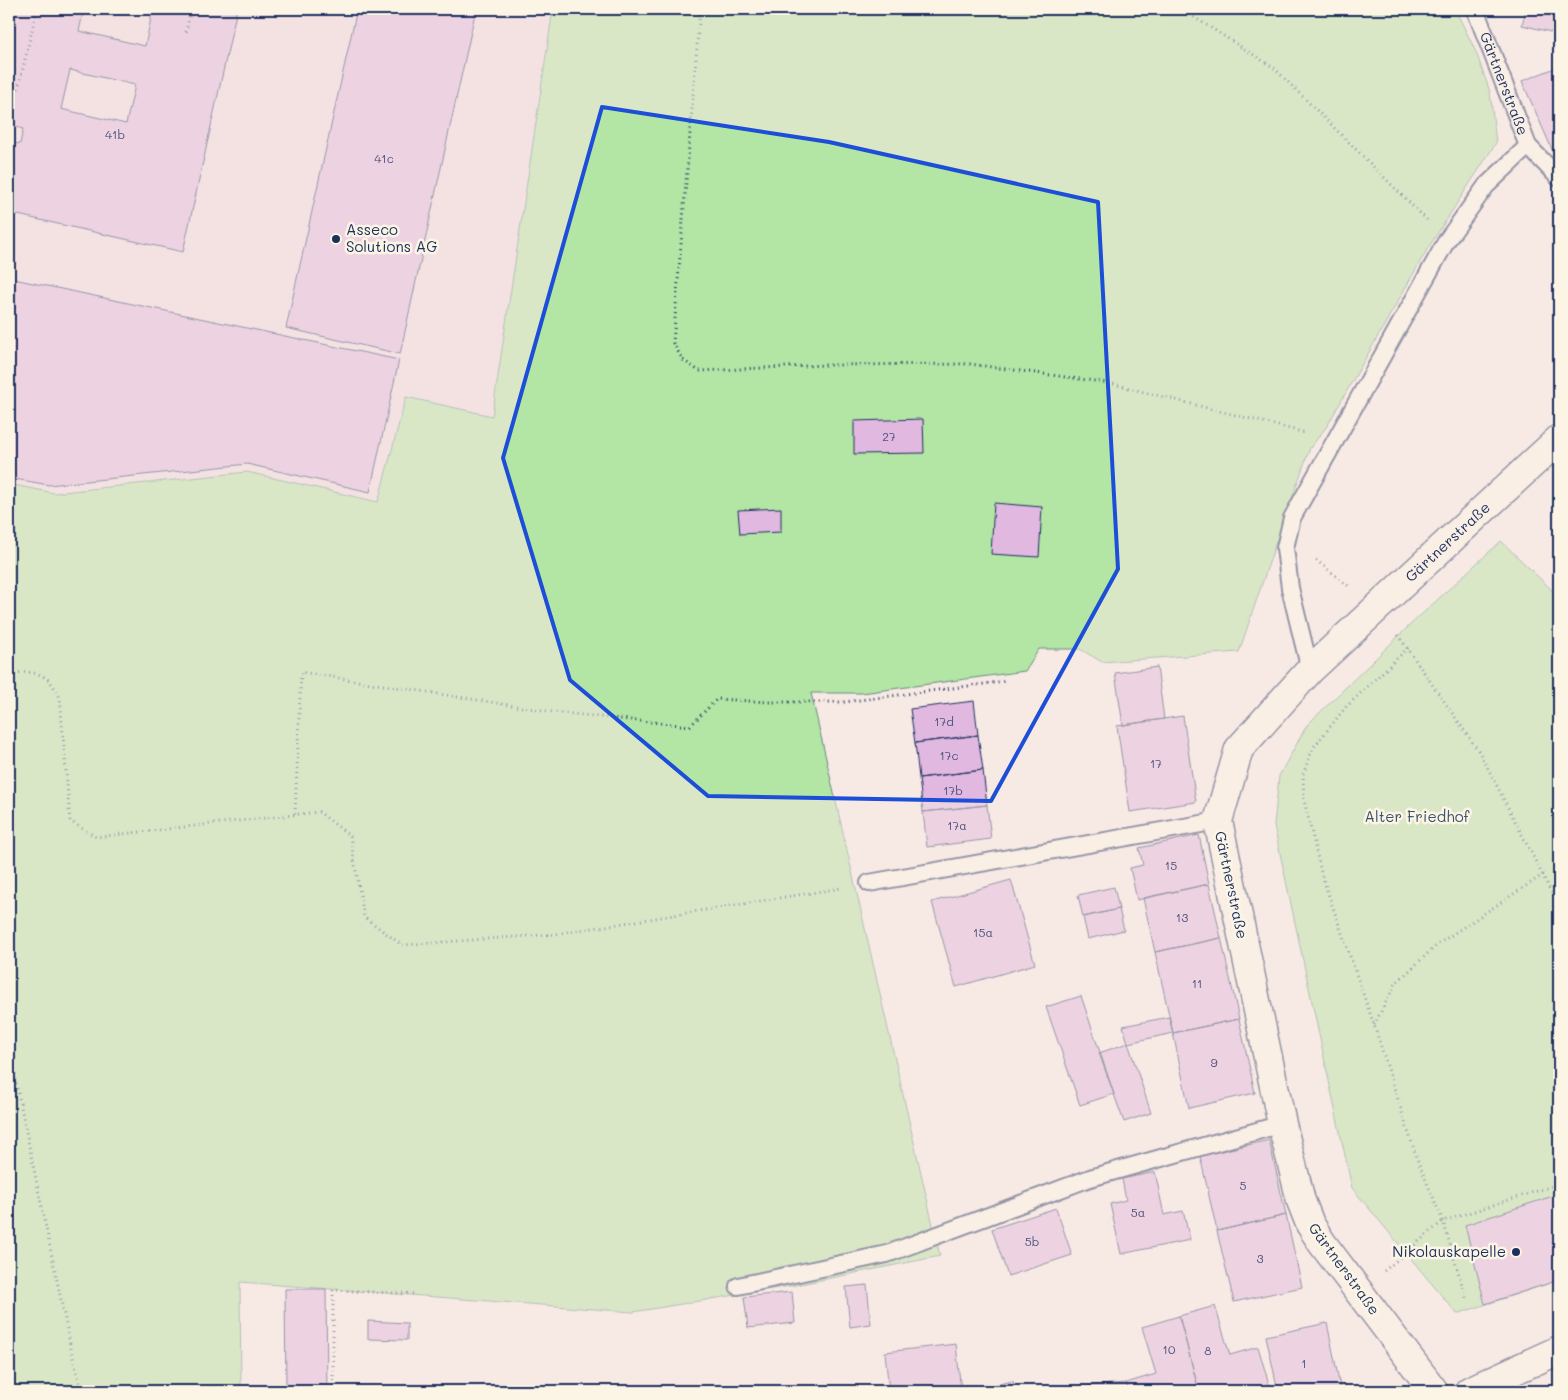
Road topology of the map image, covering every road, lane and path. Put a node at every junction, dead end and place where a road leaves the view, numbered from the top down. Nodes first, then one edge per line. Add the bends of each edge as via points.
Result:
1 (37, 9) edge
2 (191, 9) edge
3 (700, 9) edge
4 (1181, 9) edge
5 (1474, 9) edge
6 (186, 32) dead end
7 (18, 89) dead end
8 (1528, 146) junction
9 (1559, 178) edge
10 (1447, 240) junction
11 (1559, 439) edge
12 (1335, 440) junction
13 (1313, 558) dead end
14 (1378, 608) junction
15 (1408, 648) junction
16 (1310, 670) junction
17 (9, 673) edge
18 (1007, 681) dead end
19 (295, 814) junction
20 (1218, 821) junction
21 (1544, 874) junction
22 (869, 883) joint
23 (1559, 907) edge
24 (1374, 1025) junction
25 (9, 1050) edge
26 (1282, 1124) junction
27 (1559, 1184) edge
28 (1443, 1221) junction
29 (738, 1286) dead end
30 (1359, 1292) junction
31 (416, 1294) dead end
32 (1466, 1298) dead end
33 (1559, 1350) edge
34 (82, 1391) edge
35 (333, 1391) edge
36 (1434, 1391) edge
37 (1469, 1391) edge

1 - 7 path
2 - 6 path
3 - 12 path via 673,343 683,360 699,370 970,364 1109,384
4 - 10 path via 1273,68
5 - 8 lane, Gärtnerstraße
8 - 9 lane, Gärtnerstraße
8 - 10 lane via 1486,186
10 - 12 lane
11 - 14 street, Gärtnerstraße
12 - 16 lane via 1292,518 1285,548 1290,588
13 - 14 path
14 - 15 path
14 - 16 street, Gärtnerstraße
15 - 21 path via 1480,752
15 - 24 path via 1346,707 1313,748 1303,774 1304,800 1322,876
16 - 20 street, Gärtnerstraße via 1239,749
17 - 19 path via 34,672 52,681 60,698 70,821 96,838
18 - 19 path via 844,702 717,699 690,726 553,712 300,672
19 - 22 path via 319,812 350,836 364,917 402,945 556,934
20 - 22 lane
20 - 26 street, Gärtnerstraße
21 - 23 path
21 - 24 path via 1438,944 1396,983
24 - 28 path via 1417,1160
25 - 34 path
26 - 29 lane via 1090,1178 887,1254
26 - 30 street, Gärtnerstraße via 1310,1224
27 - 28 path
28 - 30 path
28 - 32 path
30 - 36 street, Gärtnerstraße
31 - 35 path via 333,1290
33 - 37 street

